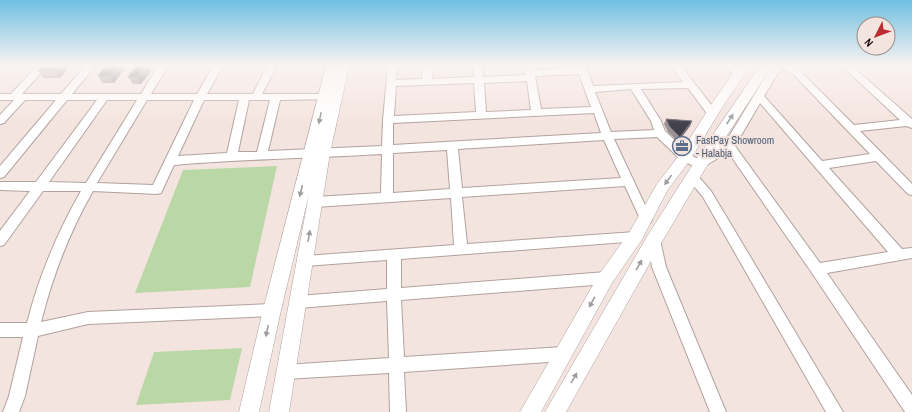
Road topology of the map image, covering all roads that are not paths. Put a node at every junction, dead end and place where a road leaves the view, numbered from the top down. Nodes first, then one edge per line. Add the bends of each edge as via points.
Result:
1 (27, 85) edge
2 (74, 85) edge
3 (151, 85) edge
4 (207, 85) edge
5 (262, 85) edge
6 (331, 85) edge
7 (335, 85) edge
8 (390, 85) edge
9 (478, 85) edge
10 (532, 85) edge
11 (588, 85) edge
12 (677, 85) edge
13 (690, 85) edge
14 (728, 85) edge
15 (753, 85) edge
16 (765, 85) edge
17 (809, 85) edge
18 (868, 85) edge
19 (634, 86) junction
20 (589, 89) junction
21 (330, 96) junction
22 (759, 96) junction
23 (0, 97) edge
24 (18, 97) junction
25 (64, 97) junction
26 (104, 97) junction
27 (144, 97) junction
28 (200, 97) junction
29 (245, 97) junction
30 (256, 98) junction
31 (276, 98) junction
32 (596, 110) junction
33 (536, 113) junction
34 (712, 113) junction
35 (481, 116) junction
36 (388, 120) junction
37 (911, 120) edge
38 (0, 121) edge
39 (852, 129) junction
40 (660, 133) junction
41 (607, 136) junction
42 (452, 145) junction
43 (729, 146) junction
44 (387, 149) junction
45 (317, 153) junction
46 (262, 155) junction
47 (232, 156) junction
48 (685, 157) junction
49 (879, 157) junction
50 (170, 161) junction
51 (820, 165) junction
52 (696, 172) junction
53 (0, 174) edge
54 (627, 182) junction
55 (0, 186) edge
56 (40, 187) junction
57 (89, 187) junction
58 (912, 191) edge
59 (456, 193) junction
60 (387, 198) junction
61 (315, 202) junction
62 (646, 220) junction
63 (635, 237) junction
64 (654, 240) junction
65 (0, 241) edge
66 (461, 250) junction
67 (912, 253) edge
68 (394, 254) junction
69 (899, 255) junction
70 (305, 261) junction
71 (817, 269) junction
72 (606, 278) junction
73 (394, 294) junction
74 (298, 302) junction
75 (272, 310) junction
76 (0, 330) edge
77 (33, 330) junction
78 (563, 354) junction
79 (398, 365) junction
80 (285, 372) junction
81 (541, 394) junction
82 (912, 408) edge
83 (557, 409) edge
84 (11, 412) edge
85 (249, 412) edge
86 (279, 412) edge
87 (398, 412) edge
88 (530, 412) edge
89 (718, 412) edge
90 (834, 412) edge

1 - 24 street
2 - 25 street
3 - 27 street
4 - 28 street
5 - 30 street
6 - 21 main road
7 - 21 main road
8 - 36 street
9 - 35 street
10 - 33 street
11 - 20 street
12 - 19 street
13 - 34 street
14 - 34 main road
52 -> 15 main road
16 - 22 street
17 - 39 street
18 - 37 street via 900,114
19 - 20 street
19 - 40 street via 656,121
20 - 32 street
21 - 31 street
21 - 45 main road
22 - 43 street
22 - 51 street
23 - 24 street
24 - 25 street
24 - 38 street
25 - 26 street
25 - 53 street
26 - 27 street
26 - 56 street
27 - 28 street
27 - 57 street
28 - 29 street
28 - 50 street
29 - 30 street
29 - 47 street
30 - 31 street
31 - 46 street
32 - 33 street
32 - 41 street
33 - 35 street
34 - 48 main road
35 - 36 street
36 - 44 street
37 - 39 street
39 - 49 street
40 - 41 street
40 - 48 street
41 - 42 street
41 - 54 street
42 - 44 street
42 - 59 street
43 - 52 street
43 - 71 street
44 - 45 street
44 - 60 street
45 - 46 street
45 - 61 main road
45 -> 75 main road
46 - 47 street
47 - 50 street
48 - 52 street
48 -> 62 main road via 662,188
49 - 51 street
49 - 58 street
50 - 57 street via 157,190
51 - 69 street
52 - 64 main road
52 - 90 street
54 - 59 street
54 - 62 street
55 - 56 street
56 - 57 street
56 - 65 street
57 - 77 street via 58,247 44,286
59 - 60 street
59 - 66 street
60 - 61 street
70 -> 61 main road
62 - 63 main road
63 - 66 street
63 - 72 main road
83 -> 64 main road
64 - 89 street via 659,266
66 - 68 street
67 - 69 street
68 - 70 street
68 - 73 street
69 - 71 street
70 - 74 main road
71 - 82 street
72 - 73 street
72 -> 78 main road
73 - 74 street
73 - 79 street
74 - 80 main road
75 - 77 street via 88,318
75 -> 85 main road
76 - 77 street
77 - 84 street
78 - 79 street
78 - 81 main road
79 - 80 street
79 - 87 street
80 - 86 main road
81 - 83 main road
81 - 88 main road

